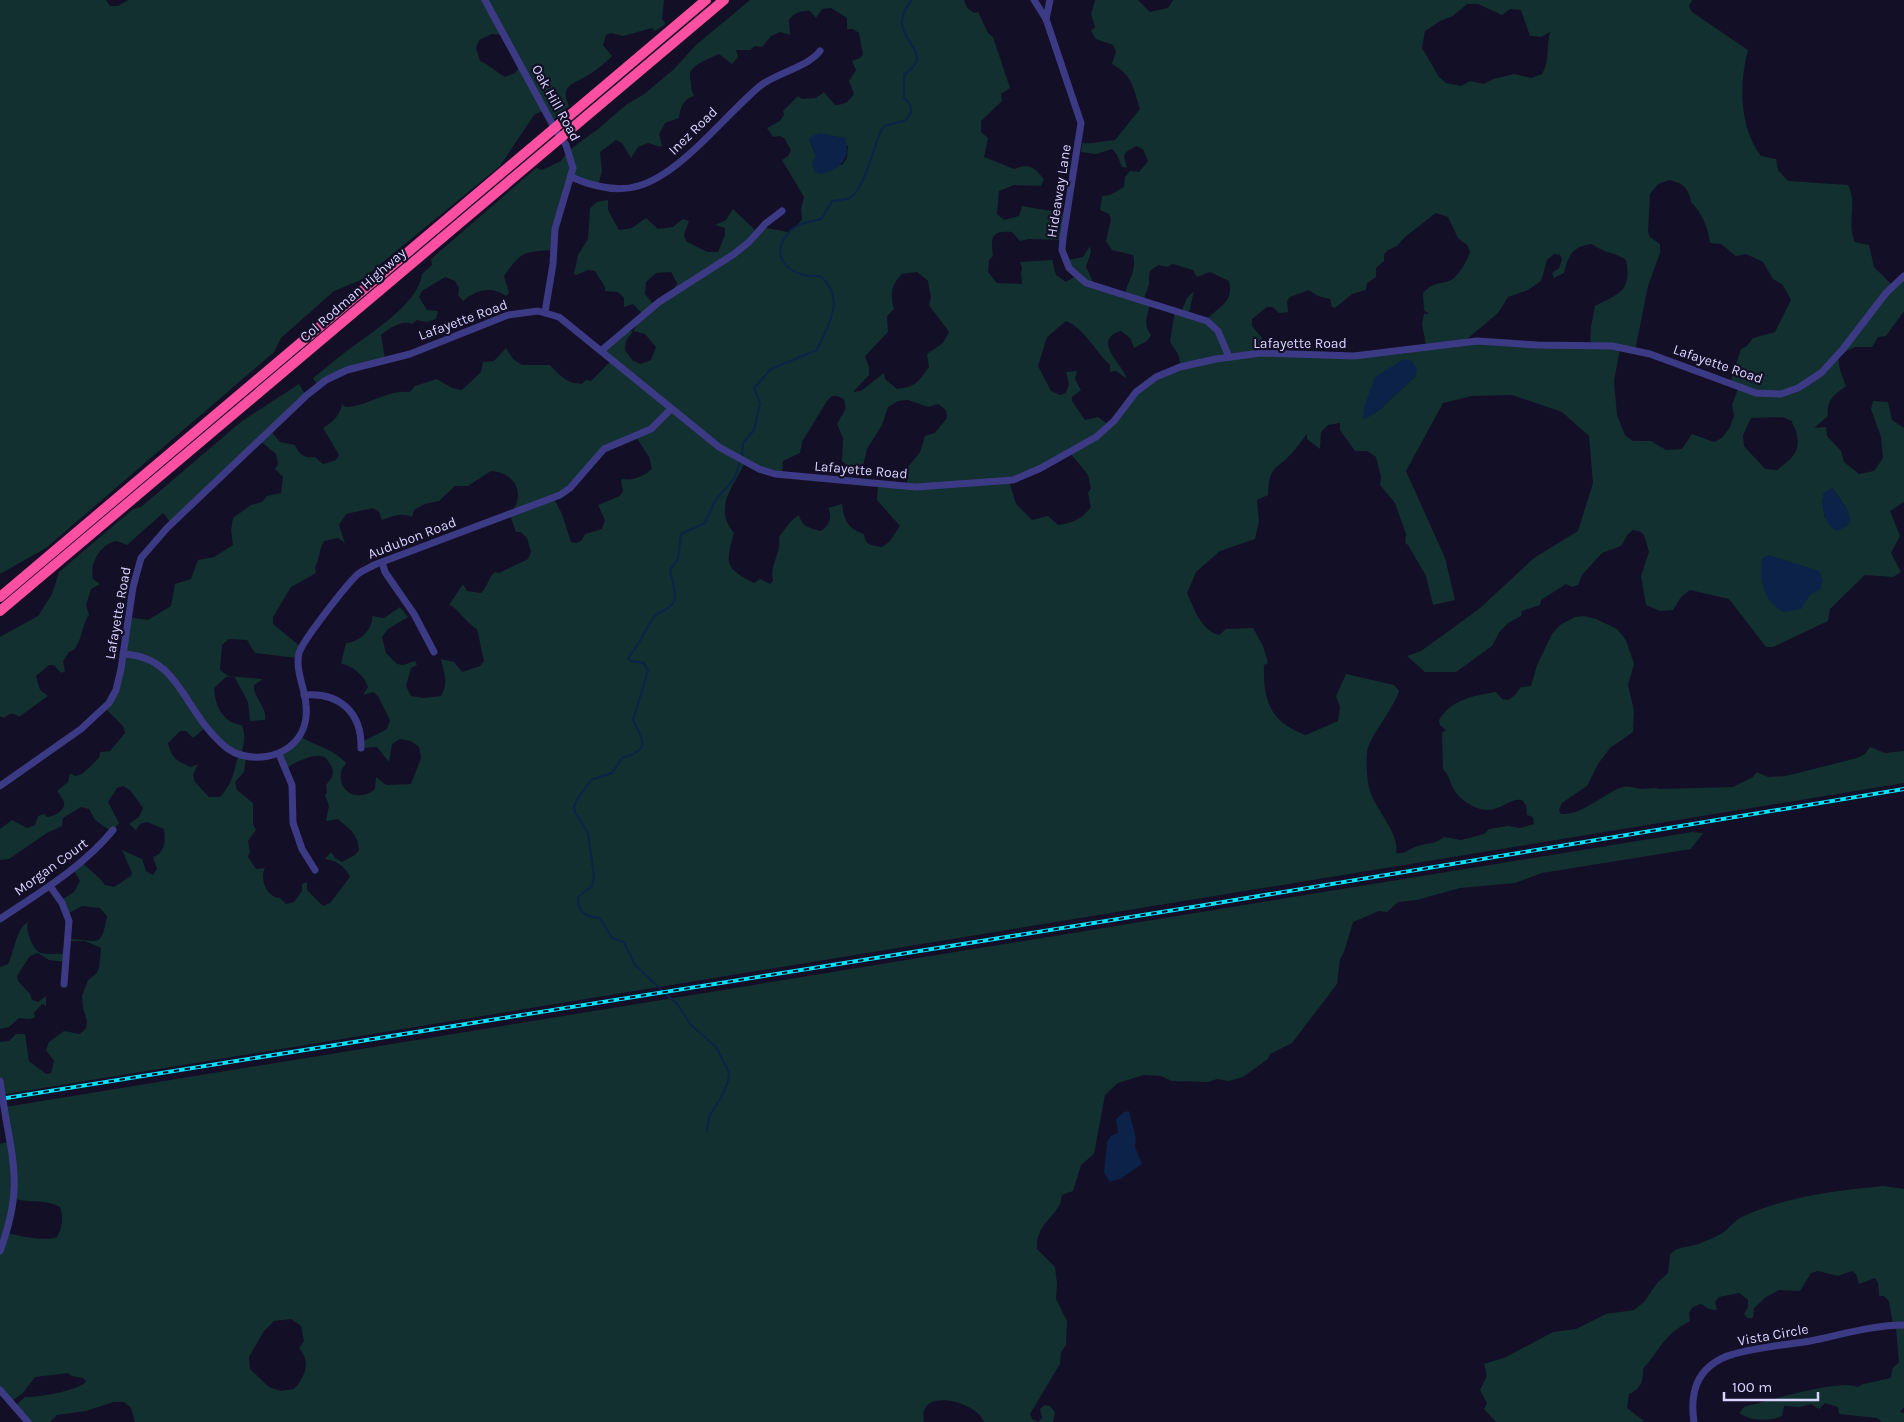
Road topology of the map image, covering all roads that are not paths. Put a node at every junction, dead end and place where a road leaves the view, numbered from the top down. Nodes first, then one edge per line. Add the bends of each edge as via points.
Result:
1 (486, 0) edge
2 (706, 0) edge
3 (724, 0) edge
4 (1034, 0) edge
5 (1050, 0) edge
6 (1046, 19) junction
7 (820, 51) dead end
8 (555, 129) junction
9 (562, 138) junction
10 (571, 177) junction
11 (782, 211) dead end
12 (1904, 276) edge
13 (545, 312) junction
14 (602, 350) junction
15 (1229, 357) junction
16 (671, 409) junction
17 (382, 562) junction
18 (0, 597) edge
19 (0, 611) edge
20 (434, 652) dead end
21 (123, 654) junction
22 (304, 695) junction
23 (361, 748) dead end
24 (279, 754) junction
25 (0, 786) edge
26 (113, 830) dead end
27 (315, 870) dead end
28 (50, 886) junction
29 (0, 919) edge
30 (64, 984) dead end
31 (0, 1080) edge
32 (0, 1251) edge
33 (1904, 1325) edge
34 (0, 1390) edge
35 (28, 1422) edge
36 (1694, 1422) edge

1 - 8 street, Oak Hill Road
2 - 8 highway, Col Rodman Highway
3 - 9 highway, Col Rodman Highway
4 - 6 street, Hideaway Lane
5 - 6 street
6 - 15 street, Hideaway Lane via 1081,123 1062,250 1069,268 1077,277 1096,287 1207,322 1218,331
7 - 10 street, Inez Road via 810,60 771,77 663,176 640,186 616,188 594,186
8 - 9 street, Oak Hill Road
8 - 18 highway, Col Rodman Highway
9 - 10 street, Oak Hill Road via 573,164
9 - 19 highway, Col Rodman Highway
10 - 13 street, Oak Hill Road via 555,229
11 - 14 street via 734,254 658,302
12 - 15 street, Lafayette Road via 1886,293 1821,373 1781,394 1756,393 1650,354 1612,346 1477,341 1354,356 1261,354
13 - 14 street, Lafayette Road via 567,322
13 - 21 street, Lafayette Road via 508,316 410,354 347,370 326,380 307,395 167,528 141,558 135,574
14 - 16 street, Lafayette Road
15 - 16 street, Lafayette Road via 1180,367 1156,377 1136,392 1114,421 1096,437 1025,475 996,482 898,486 767,473 719,447
16 - 17 street, Audubon Road via 651,430 604,449 560,495
17 - 20 street
17 - 22 street, Audubon Road via 358,575 301,648 298,670
21 - 24 street via 143,656 166,670 206,728 232,752 259,758
21 - 25 street, Lafayette Road via 116,690 105,708 81,729
22 - 23 street via 326,695 344,705 362,735
22 - 24 street, Audubon Road via 306,715 302,732 292,746
24 - 27 street via 292,784 293,823 302,849
26 - 28 street, Morgan Court via 100,846
28 - 29 street, Morgan Court
28 - 30 street via 62,902 69,921
31 - 32 street, bridge via 15,1169 15,1193
33 - 36 street, Vista Circle via 1760,1349 1720,1360 1710,1366 1697,1385 1692,1409
34 - 35 street

